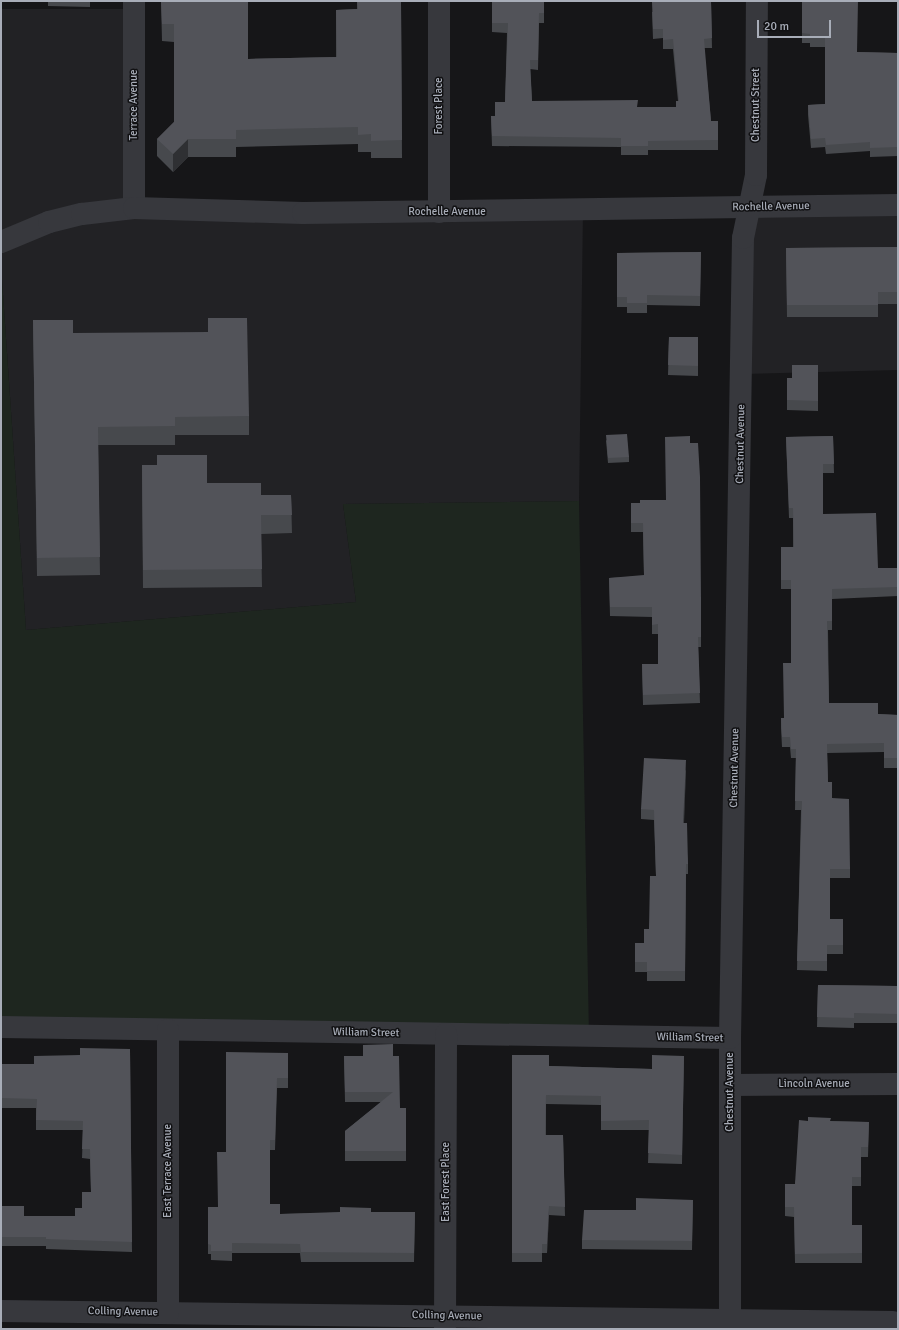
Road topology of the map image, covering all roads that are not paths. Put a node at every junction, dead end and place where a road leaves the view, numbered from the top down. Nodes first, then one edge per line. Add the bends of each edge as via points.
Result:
1 (134, 1) edge
2 (439, 1) edge
3 (757, 1) edge
4 (898, 205) edge
5 (134, 208) junction
6 (749, 208) junction
7 (439, 212) junction
8 (1, 242) edge
9 (1, 1027) edge
10 (168, 1030) junction
11 (446, 1034) junction
12 (730, 1038) junction
13 (898, 1084) edge
14 (730, 1085) junction
15 (1, 1311) edge
16 (168, 1313) junction
17 (893, 1322) dead end
18 (445, 1323) edge
19 (730, 1324) edge

1 - 5 street, Terrace Avenue
2 - 7 street, Forest Place
3 - 6 street, Chestnut Street via 756,175
4 - 6 street, Rochelle Avenue
5 - 7 street, Rochelle Avenue via 239,213
5 - 8 street, Rochelle Avenue via 82,214 49,222
6 - 7 street, Rochelle Avenue
6 - 12 street, Chestnut Avenue via 743,238
9 - 10 street, William Street
10 - 11 street, William Street
10 - 16 street, East Terrace Avenue
11 - 12 street, William Street
11 - 18 street, East Forest Place
12 - 14 street, Chestnut Avenue
13 - 14 street, Lincoln Avenue
14 - 19 street, Chestnut Avenue
15 - 16 street, Colling Avenue
16 - 18 street, Colling Avenue
17 - 19 street, Colling Avenue
18 - 19 street, Colling Avenue

